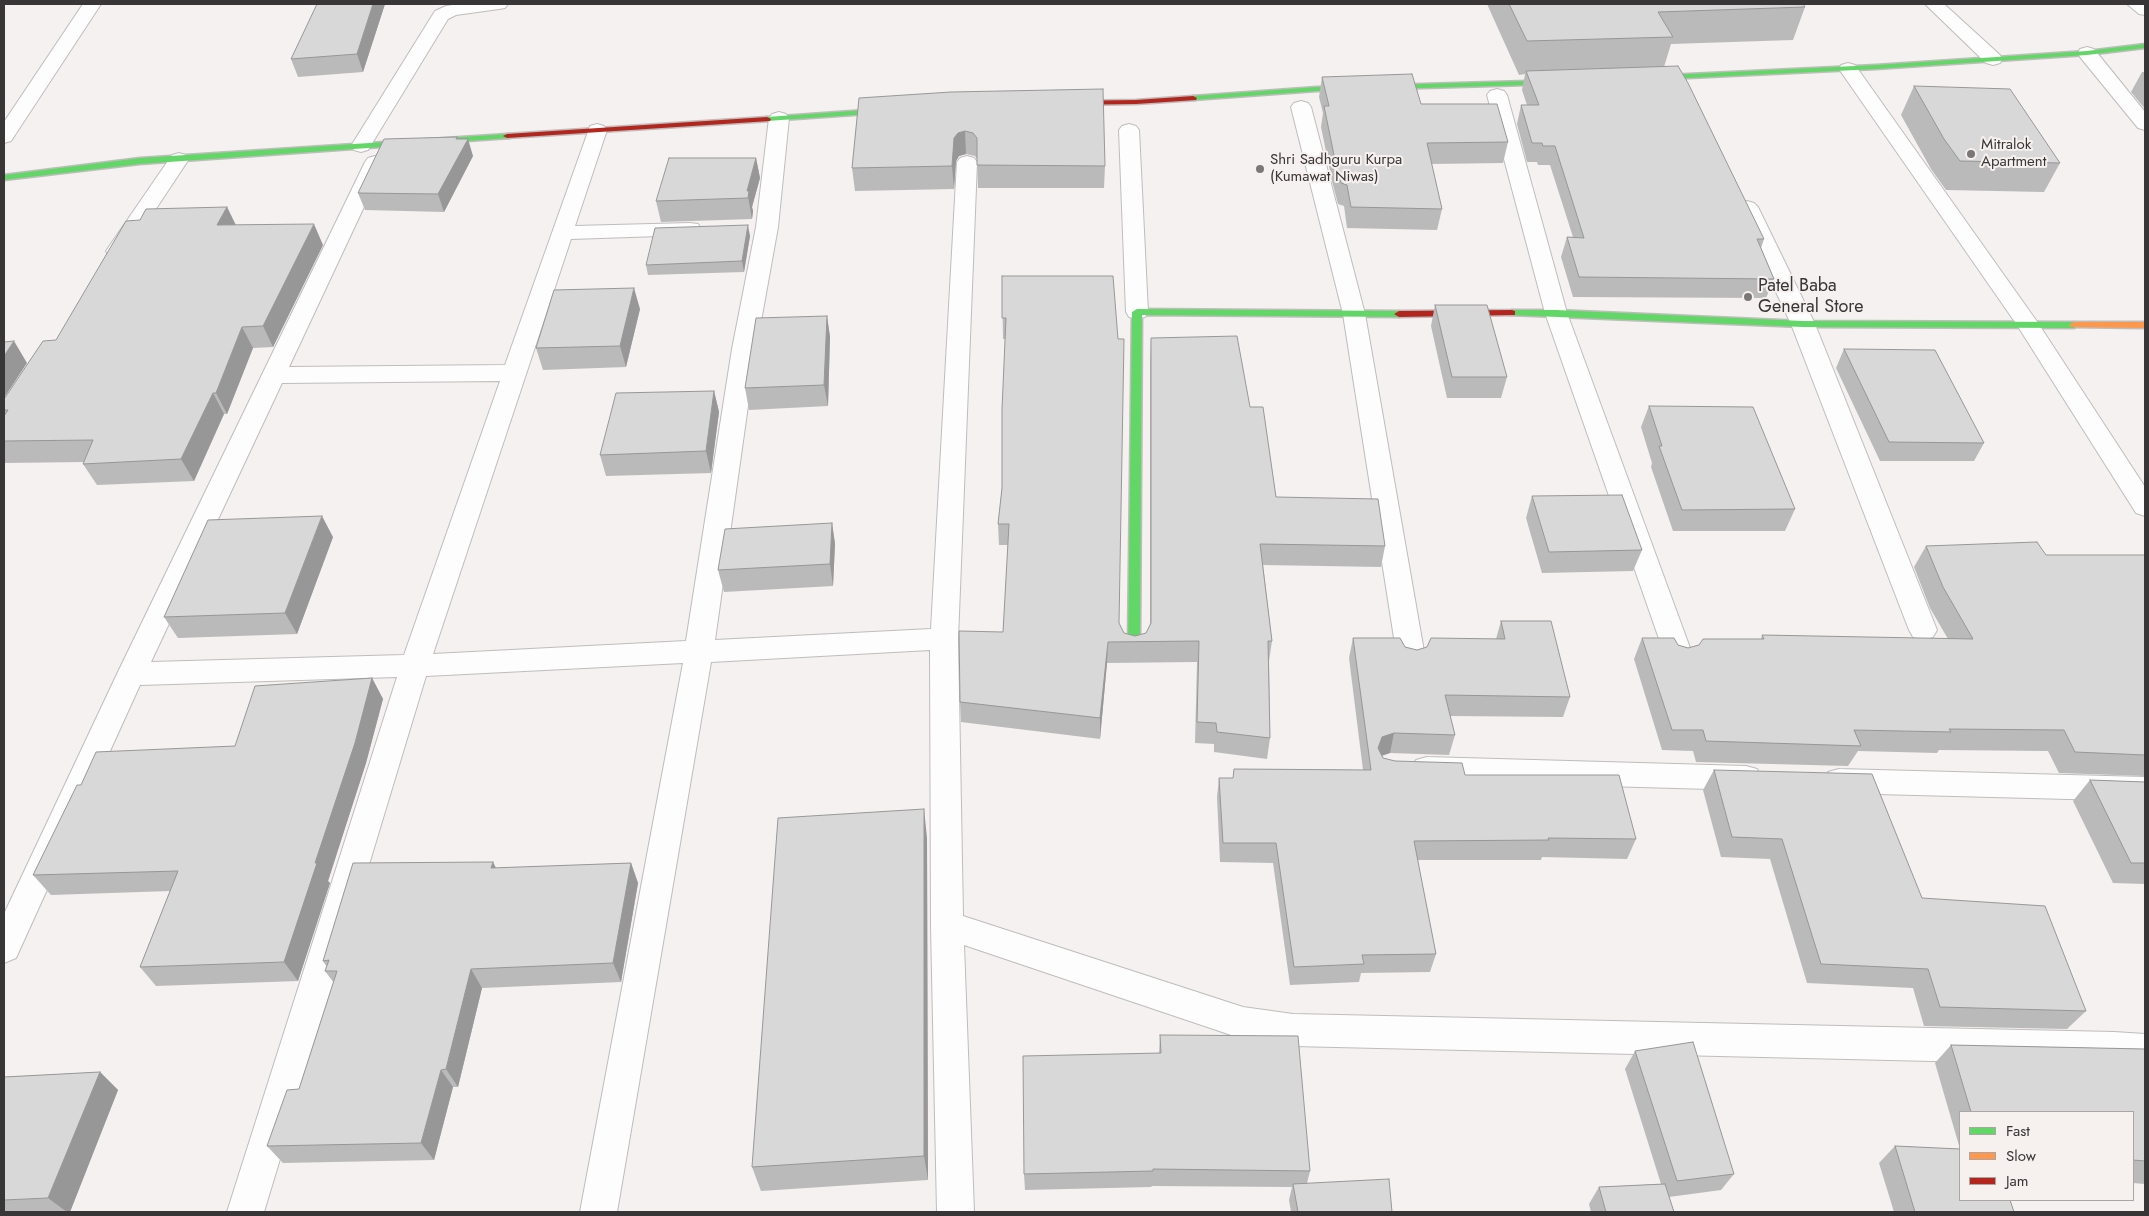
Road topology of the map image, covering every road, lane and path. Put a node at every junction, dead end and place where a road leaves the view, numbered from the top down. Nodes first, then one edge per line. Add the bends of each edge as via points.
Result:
1 (92, 4) edge
2 (499, 4) edge
3 (1934, 4) edge
4 (2136, 4) edge
5 (437, 9) edge
6 (2145, 10) edge
7 (2145, 46) edge
8 (2087, 53) junction
9 (1993, 59) junction
10 (1848, 69) junction
11 (1636, 79) edge
12 (1577, 81) edge
13 (1497, 95) dead end
14 (1052, 103) edge
15 (1301, 107) dead end
16 (907, 109) edge
17 (779, 118) junction
18 (2145, 124) edge
19 (597, 130) junction
20 (1129, 130) dead end
21 (4, 137) edge
22 (372, 145) junction
23 (180, 159) junction
24 (967, 162) dead end
25 (4, 178) edge
26 (1740, 191) edge
27 (708, 229) edge
28 (562, 233) junction
29 (103, 272) edge
30 (1137, 312) junction
31 (1556, 313) junction
32 (1354, 314) junction
33 (2027, 323) junction
34 (1803, 324) junction
35 (2145, 325) edge
36 (515, 373) junction
37 (274, 375) junction
38 (2145, 507) edge
39 (1923, 630) dead end
40 (944, 639) junction
41 (1134, 644) edge
42 (699, 651) junction
43 (1679, 656) edge
44 (1411, 657) edge
45 (415, 666) junction
46 (131, 674) junction
47 (1400, 768) edge
48 (1774, 779) edge
49 (1813, 780) edge
50 (2145, 789) edge
51 (947, 926) junction
52 (4, 948) edge
53 (2145, 1050) edge
54 (245, 1212) edge
55 (598, 1212) edge
56 (955, 1212) edge

1 - 21 street
2 - 5 street
3 - 9 street
4 - 6 street
5 - 22 street
7 - 8 street
8 - 9 street
8 - 18 street
9 - 10 street
10 - 11 street
10 - 33 street
12 - 14 street via 1317,89 1136,102
13 - 31 street
15 - 32 street
16 - 17 street
17 - 19 street
17 - 42 street via 757,228 744,349
19 - 22 street
19 - 28 street
20 - 30 street
22 - 23 street
22 - 37 street
23 - 25 street
23 - 29 street
24 - 40 street
26 - 34 street
27 - 28 street
28 - 36 street
30 - 32 street
30 - 41 street
31 - 32 street
31 - 34 street
31 - 43 street
32 - 44 street
33 - 34 street
33 - 35 street
33 - 38 street
34 - 39 street
36 - 37 street
36 - 45 street
37 - 46 street
40 - 42 street
40 - 51 street
42 - 45 street
42 - 55 street
45 - 46 street
45 - 54 street
46 - 52 street
47 - 48 street
49 - 50 street
51 - 53 street via 1243,1023 1293,1030
51 - 56 street

